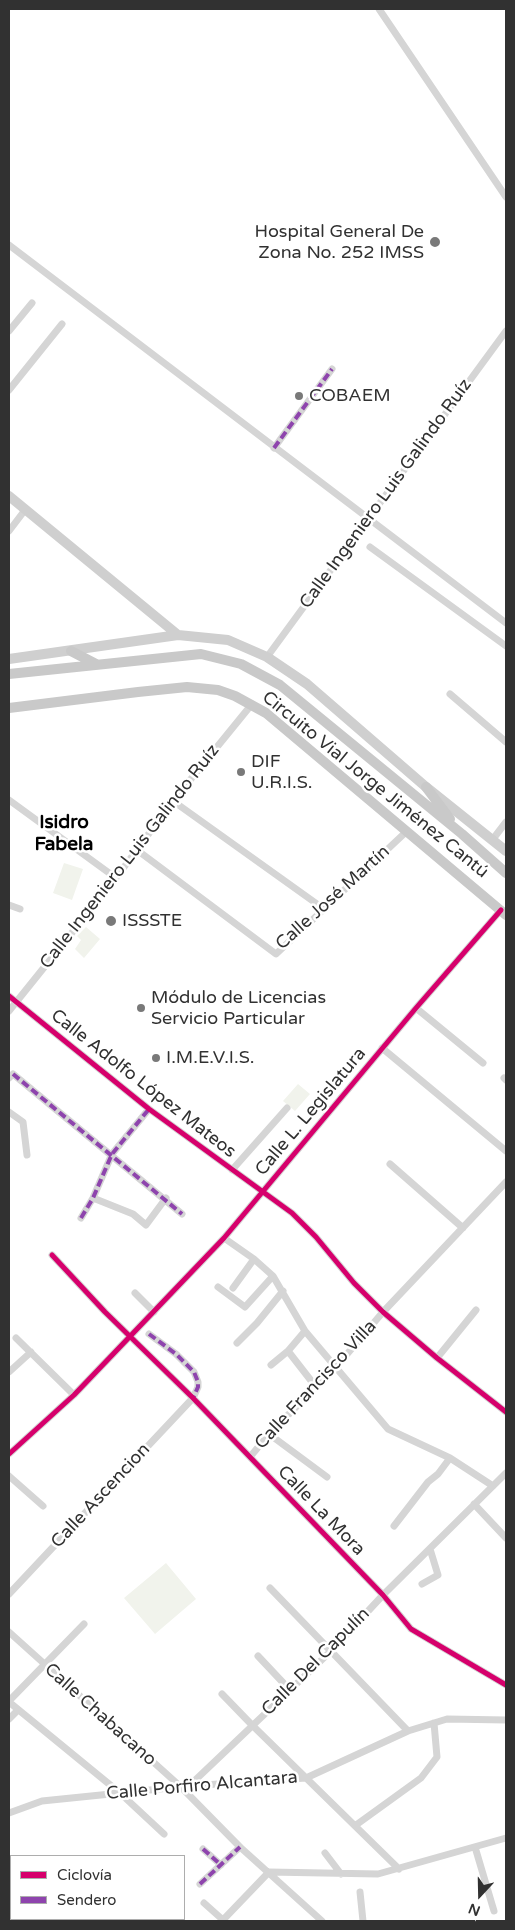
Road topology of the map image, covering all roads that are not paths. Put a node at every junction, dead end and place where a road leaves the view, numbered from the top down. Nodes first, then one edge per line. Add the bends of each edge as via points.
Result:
1 (379, 9) edge
2 (506, 197) edge
3 (9, 245) edge
4 (32, 303) dead end
5 (62, 324) dead end
6 (9, 331) edge
7 (506, 331) edge
8 (332, 369) dead end
9 (9, 390) edge
10 (274, 448) junction
11 (9, 496) edge
12 (25, 510) junction
13 (367, 519) junction
14 (9, 531) edge
15 (370, 547) dead end
16 (506, 623) edge
17 (178, 635) junction
18 (506, 646) edge
19 (71, 651) junction
20 (267, 657) junction
21 (9, 659) edge
22 (96, 664) junction
23 (9, 674) edge
24 (450, 694) dead end
25 (252, 704) junction
26 (9, 708) edge
27 (506, 742) edge
28 (426, 787) junction
29 (9, 800) edge
30 (173, 801) junction
31 (506, 822) edge
32 (407, 831) junction
33 (462, 834) junction
34 (493, 839) junction
35 (137, 850) junction
36 (506, 851) edge
37 (506, 873) edge
38 (116, 878) junction
39 (9, 905) edge
40 (20, 909) dead end
41 (324, 909) junction
42 (504, 910) edge
43 (9, 996) edge
44 (16, 1002) junction
45 (416, 1008) junction
46 (9, 1011) edge
47 (382, 1048) junction
48 (483, 1064) dead end
49 (9, 1078) edge
50 (287, 1108) dead end
51 (149, 1109) junction
52 (9, 1112) edge
53 (506, 1151) edge
54 (112, 1154) junction
55 (27, 1156) dead end
56 (390, 1164) dead end
57 (232, 1170) junction
58 (506, 1182) edge
59 (262, 1191) junction
60 (93, 1198) junction
61 (166, 1198) junction
62 (182, 1214) dead end
63 (81, 1218) dead end
64 (462, 1228) junction
65 (224, 1238) junction
66 (52, 1255) dead end
67 (254, 1259) junction
68 (273, 1276) junction
69 (218, 1288) dead end
70 (233, 1288) dead end
71 (283, 1291) junction
72 (135, 1292) dead end
73 (476, 1310) dead end
74 (154, 1312) junction
75 (383, 1312) junction
76 (305, 1331) junction
77 (148, 1334) dead end
78 (131, 1337) junction
79 (16, 1338) dead end
80 (237, 1343) dead end
81 (288, 1351) junction
82 (31, 1352) junction
83 (436, 1358) junction
84 (271, 1365) dead end
85 (336, 1367) junction
86 (9, 1372) edge
87 (316, 1387) junction
88 (74, 1395) junction
89 (193, 1398) junction
90 (506, 1412) edge
91 (269, 1434) junction
92 (9, 1454) edge
93 (250, 1457) junction
94 (450, 1458) junction
95 (506, 1474) edge
96 (9, 1476) edge
97 (328, 1476) dead end
98 (493, 1486) junction
99 (474, 1504) junction
100 (43, 1506) dead end
101 (394, 1526) dead end
102 (506, 1538) edge
103 (430, 1549) junction
104 (422, 1584) dead end
105 (270, 1588) dead end
106 (9, 1594) edge
107 (384, 1595) junction
108 (84, 1624) dead end
109 (9, 1632) edge
110 (331, 1651) junction
111 (258, 1656) dead end
112 (44, 1664) junction
113 (506, 1685) edge
114 (289, 1689) junction
115 (222, 1694) dead end
116 (9, 1702) edge
117 (18, 1710) junction
118 (9, 1719) edge
119 (506, 1720) edge
120 (434, 1723) junction
121 (252, 1726) junction
122 (408, 1731) junction
123 (306, 1778) junction
124 (185, 1786) junction
125 (120, 1793) junction
126 (9, 1813) edge
127 (356, 1825) junction
128 (164, 1834) dead end
129 (506, 1838) edge
130 (240, 1847) junction
131 (475, 1848) junction
132 (203, 1849) dead end
133 (325, 1853) dead end
134 (221, 1865) junction
135 (399, 1869) junction
136 (269, 1872) junction
137 (341, 1874) junction
138 (200, 1884) dead end
139 (360, 1892) dead end
140 (204, 1903) dead end
141 (494, 1911) dead end
142 (318, 1920) edge
143 (223, 1921) edge
144 (362, 1921) edge

1 - 2 street
3 - 10 street
4 - 6 street
5 - 9 street
7 - 13 street, Calle Ingeniero Luis Galindo Ruíz
8 - 10 street
10 - 13 street
11 - 12 street
12 - 14 street
12 - 17 street
13 - 16 street
13 - 20 street, Calle Ingeniero Luis Galindo Ruíz
15 - 18 street
17 - 19 street, Circuito Vial Jorge Jiménez Cantú
17 - 20 street, Circuito Vial Jorge Jiménez Cantú via 228,640
19 - 21 street, Circuito Vial Jorge Jiménez Cantú
19 - 22 main road
20 - 28 street, Circuito Vial Jorge Jiménez Cantú via 307,684
22 - 23 main road, Circuito Vial Jorge Jiménez Cantú
22 - 33 main road, Circuito Vial Jorge Jiménez Cantú via 201,654 241,664 280,685
24 - 27 street
25 - 26 main road, Circuito Vial Jorge Jiménez Cantú via 218,690 187,687
25 - 30 street, Calle Ingeniero Luis Galindo Ruíz
25 - 32 main road, Circuito Vial Jorge Jiménez Cantú
28 - 33 main road
28 - 34 street, Circuito Vial Jorge Jiménez Cantú
29 - 38 street
30 - 35 street, Calle Ingeniero Luis Galindo Ruíz
30 - 41 street
31 - 34 street
32 - 41 street, Calle José Martín
32 - 42 main road, Circuito Vial Jorge Jiménez Cantú via 500,903
33 - 37 main road, Circuito Vial Jorge Jiménez Cantú
34 - 36 street, Circuito Vial Jorge Jiménez Cantú
35 - 38 street, Calle Ingeniero Luis Galindo Ruíz
35 - 41 street, Calle José Martín via 276,954
38 - 44 street, Calle Ingeniero Luis Galindo Ruíz
39 - 40 street
42 - 45 street, Calle L. Legislatura
43 - 44 street, Calle Adolfo López Mateos
44 - 46 street, Calle Ingeniero Luis Galindo Ruíz
44 - 51 street, Calle Adolfo López Mateos
45 - 47 street, Calle L. Legislatura
45 - 48 street
47 - 53 street
47 - 59 street, Calle L. Legislatura
49 - 54 street via 12,1074
50 - 57 street
51 - 54 street
51 - 57 street, Calle Adolfo López Mateos
52 - 55 street via 23,1122
54 - 60 street
54 - 61 street
56 - 64 street
57 - 59 street, Calle Adolfo López Mateos
58 - 64 street, Calle Francisco Villa
59 - 65 street, Calle L. Legislatura
59 - 75 street, Calle Adolfo López Mateos via 292,1213 316,1237
60 - 61 street via 132,1214 146,1225
60 - 63 street
61 - 62 street
64 - 75 street, Calle Francisco Villa
65 - 67 street
65 - 74 street, Calle L. Legislatura
66 - 78 street, Calle La Mora
67 - 68 street
67 - 70 street
68 - 69 street via 245,1307
68 - 71 street
71 - 76 street
71 - 80 street
72 - 74 street
73 - 83 street
74 - 78 street, Calle L. Legislatura
75 - 83 street, Calle Adolfo López Mateos
75 - 85 street, Calle Francisco Villa
76 - 81 street
76 - 85 street
77 - 89 street via 194,1372 198,1387
78 - 88 street, Calle L. Legislatura
78 - 89 street, Calle La Mora
79 - 82 street
81 - 84 street
81 - 87 street
82 - 86 street
82 - 88 street
83 - 90 street, Calle Adolfo López Mateos
85 - 87 street, Calle Francisco Villa
85 - 94 street via 388,1429
87 - 91 street, Calle Francisco Villa
88 - 92 street, Calle L. Legislatura
89 - 93 street, Calle La Mora
89 - 106 street, Calle Ascencion
91 - 93 street, Calle Francisco Villa
91 - 97 street
93 - 107 street, Calle La Mora
94 - 98 street
94 - 101 street
95 - 98 street, Calle Del Capulín
96 - 100 street
98 - 99 street, Calle Del Capulín
99 - 102 street
99 - 103 street, Calle Del Capulín
103 - 104 street via 438,1574
103 - 107 street, Calle Del Capulín
105 - 110 street
107 - 110 street, Calle Del Capulín
107 - 113 street, Calle La Mora via 411,1629
108 - 112 street
109 - 112 street, Calle Chabacano
110 - 114 street, Calle Del Capulín
110 - 122 street
111 - 114 street
112 - 116 street
112 - 124 street, Calle Chabacano
114 - 121 street, Calle Del Capulín
115 - 121 street
116 - 117 street
117 - 118 street
117 - 125 street
119 - 120 street, Calle Porfiro Alcantara
120 - 122 street, Calle Porfiro Alcantara
120 - 127 street via 437,1757 421,1778
121 - 123 street
121 - 124 street, Calle Del Capulín
122 - 123 street, Calle Porfiro Alcantara
123 - 124 street, Calle Porfiro Alcantara
123 - 127 street
124 - 125 street, Calle Porfiro Alcantara
124 - 130 street, Calle Chabacano
125 - 126 street, Calle Porfiro Alcantara via 42,1801
125 - 128 street
127 - 135 street
129 - 131 street
130 - 134 street
130 - 136 street, Calle Chabacano
131 - 135 street
131 - 141 street
132 - 134 street
133 - 137 street
134 - 138 street
135 - 137 street via 378,1874
136 - 137 street
136 - 142 street, Calle Chabacano
136 - 143 street
139 - 144 street
140 - 143 street

